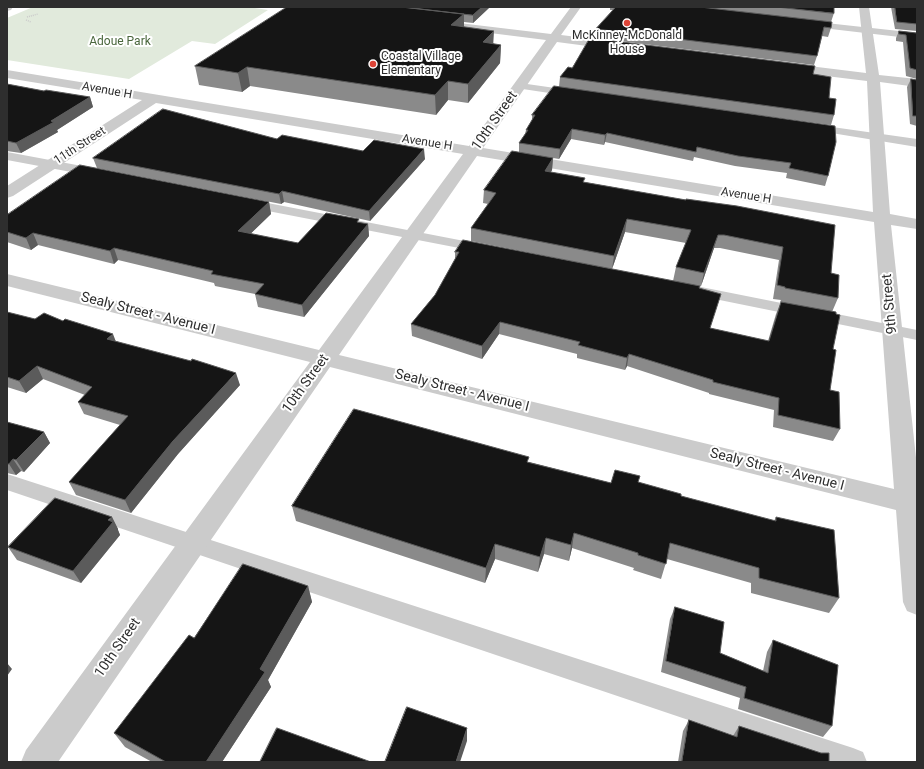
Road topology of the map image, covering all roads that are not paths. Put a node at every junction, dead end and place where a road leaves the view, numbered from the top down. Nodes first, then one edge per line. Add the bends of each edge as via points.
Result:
1 (576, 7) edge
2 (864, 7) edge
3 (423, 21) edge
4 (798, 23) edge
5 (869, 31) junction
6 (917, 36) edge
7 (555, 37) junction
8 (633, 47) edge
9 (775, 66) edge
10 (7, 74) edge
11 (872, 78) junction
12 (917, 84) edge
13 (520, 86) junction
14 (590, 96) edge
15 (153, 99) junction
16 (800, 126) edge
17 (878, 137) junction
18 (917, 142) edge
19 (474, 151) junction
20 (7, 156) edge
21 (51, 164) junction
22 (113, 176) edge
23 (7, 193) edge
24 (236, 200) edge
25 (882, 218) junction
26 (917, 224) edge
27 (413, 235) junction
28 (498, 252) edge
29 (7, 280) edge
30 (684, 288) edge
31 (892, 330) junction
32 (917, 335) edge
33 (325, 357) junction
34 (7, 482) edge
35 (913, 504) edge
36 (192, 544) junction
37 (917, 602) edge
38 (38, 762) edge
39 (853, 762) edge

1 - 7 street, 10th Street
2 - 5 street, 9th Street
3 - 7 street
4 - 5 lane
5 - 6 lane
5 - 11 street, 9th Street
7 - 8 street
7 - 13 street, 10th Street
9 - 11 street
10 - 15 street, Avenue H
11 - 12 street
11 - 17 street, 9th Street
13 - 14 lane
13 - 19 street, 10th Street
15 - 19 street, Avenue H
15 - 21 street, 11th Street
16 - 17 lane
17 - 18 lane
17 - 25 street, 9th Street
19 - 25 street, Avenue H
19 - 27 street, 10th Street
20 - 21 lane
21 - 22 lane
21 - 23 street, 11th Street
24 - 27 lane
25 - 26 street, Avenue H
25 - 31 street, 9th Street
27 - 28 lane
27 - 33 street, 10th Street
29 - 33 street, Sealy Street - Avenue I
30 - 31 lane
31 - 32 lane
31 - 35 street, 9th Street
33 - 35 street, Sealy Street - Avenue I
33 - 36 street, 10th Street
34 - 36 lane
35 - 37 street, 9th Street
36 - 38 street, 10th Street
36 - 39 lane

